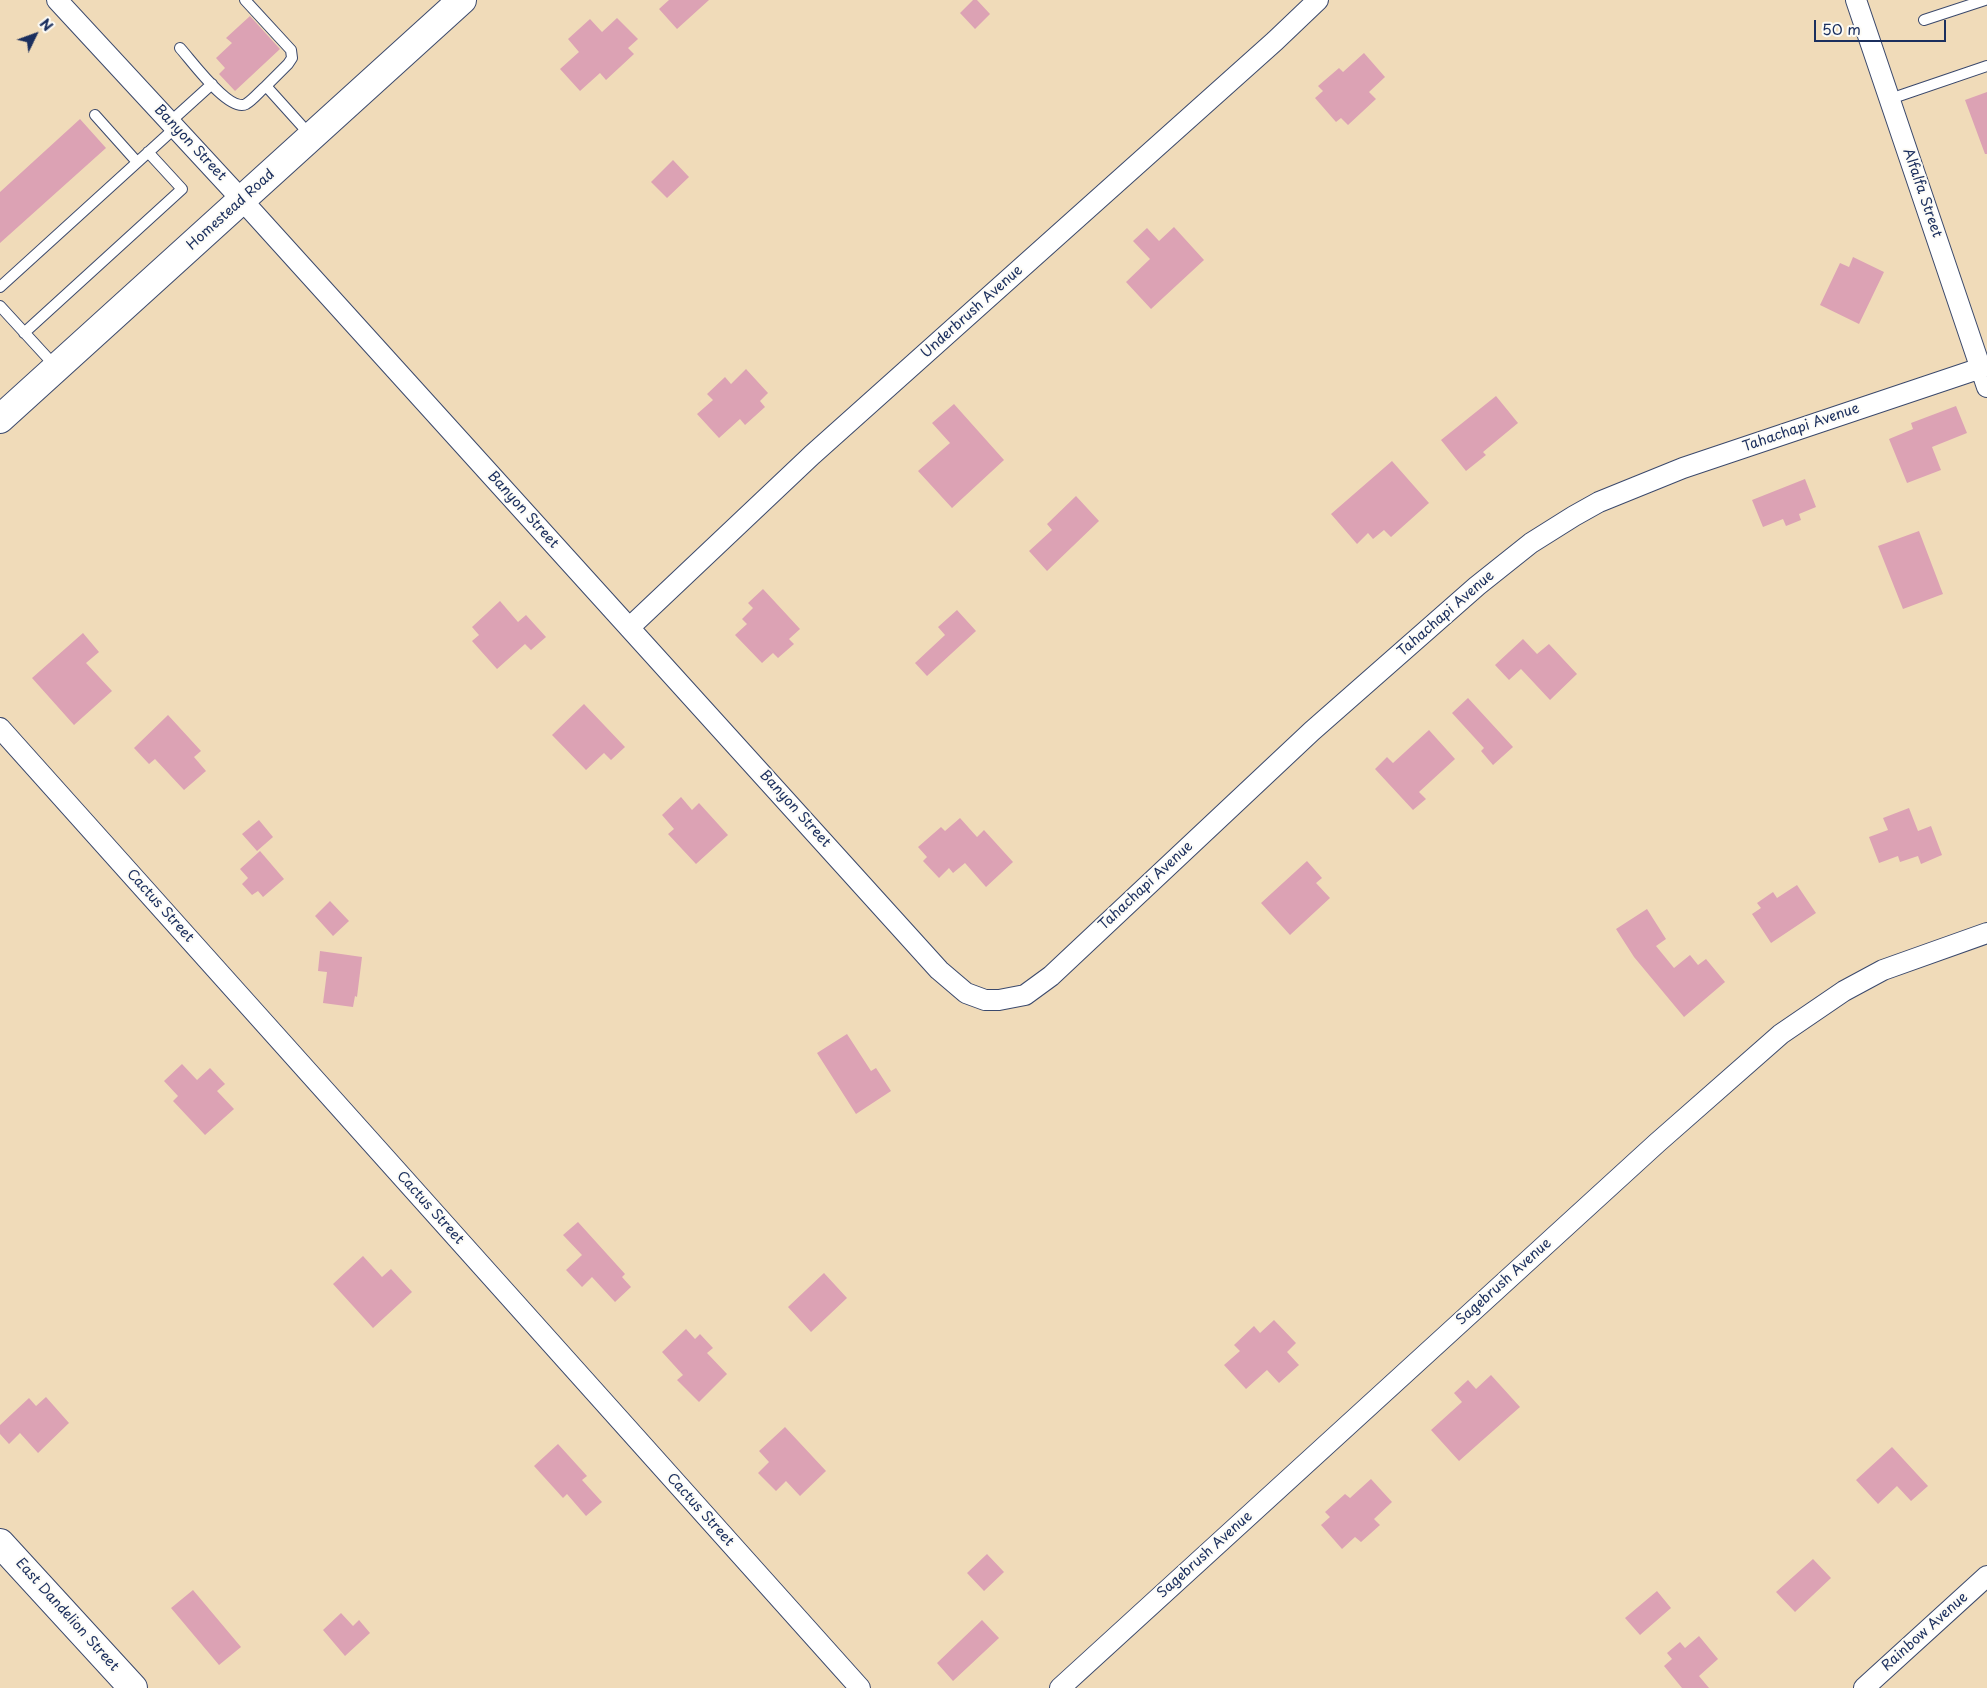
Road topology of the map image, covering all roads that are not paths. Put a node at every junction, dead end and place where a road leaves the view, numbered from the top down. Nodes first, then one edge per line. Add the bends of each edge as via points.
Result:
1 (57, 0) edge
2 (245, 0) edge
3 (462, 0) edge
4 (1318, 0) edge
5 (1856, 0) edge
6 (1985, 0) edge
7 (1924, 20) dead end
8 (180, 48) dead end
9 (1987, 66) edge
10 (212, 84) junction
11 (266, 86) junction
12 (1890, 100) junction
13 (95, 115) dead end
14 (173, 125) junction
15 (311, 137) junction
16 (148, 152) junction
17 (137, 162) junction
18 (242, 200) junction
19 (0, 287) edge
20 (0, 306) edge
21 (24, 333) junction
22 (56, 368) junction
23 (1980, 368) junction
24 (1987, 387) edge
25 (0, 419) edge
26 (630, 627) junction
27 (0, 728) edge
28 (1987, 933) edge
29 (999, 1000) joint
30 (0, 1543) edge
31 (1987, 1576) edge
32 (133, 1688) edge
33 (860, 1688) edge
34 (1060, 1688) edge
35 (1864, 1688) edge

1 - 14 street, Banyon Street
2 - 11 lane via 290,50 292,58
3 - 15 main road, Homestead Road
4 - 26 street, Underbrush Avenue via 812,455
5 - 12 street, Alfalfa Street
6 - 7 lane
8 - 10 lane
9 - 12 lane
10 - 11 lane via 239,106 246,104
10 - 14 lane
11 - 15 lane
12 - 23 street, Alfalfa Street
13 - 17 lane
14 - 16 lane
14 - 18 street, Banyon Street
15 - 18 main road, Homestead Road
16 - 17 lane
16 - 21 lane via 182,189
17 - 19 lane
18 - 22 main road, Homestead Road
18 - 26 street, Banyon Street
20 - 21 lane
21 - 22 lane
22 - 25 main road, Homestead Road
23 - 24 street, Alfalfa Street
23 - 29 street, Tahachapi Avenue via 1682,468 1599,502 1538,538 1477,586 1312,731 1051,976 1025,994
26 - 29 street, Banyon Street via 940,970 966,993 984,1000
27 - 33 street, Cactus Street
28 - 34 street, Sagebrush Avenue via 1883,970 1844,991 1781,1034 1657,1143
30 - 32 main road, East Dandelion Street
31 - 35 street, Rainbow Avenue

